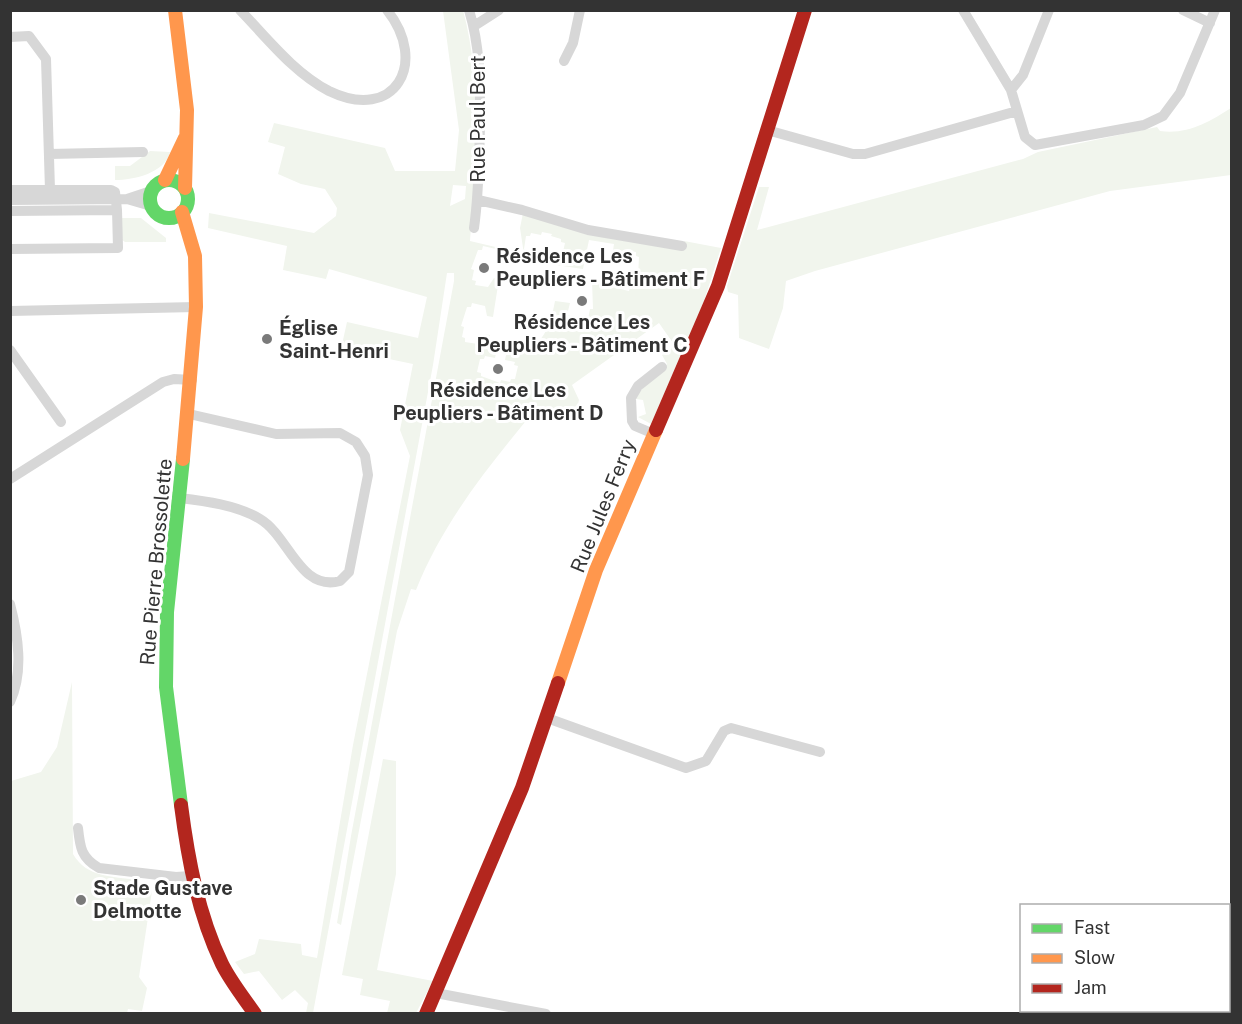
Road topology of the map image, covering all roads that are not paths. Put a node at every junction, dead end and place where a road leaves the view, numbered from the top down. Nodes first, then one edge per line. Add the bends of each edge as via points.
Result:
1 (175, 10) edge
2 (240, 10) edge
3 (387, 10) edge
4 (468, 10) edge
5 (499, 10) edge
6 (580, 10) edge
7 (805, 10) edge
8 (963, 10) edge
9 (1049, 10) edge
10 (1183, 10) edge
11 (1215, 10) edge
12 (1210, 23) junction
13 (474, 26) junction
14 (10, 37) edge
15 (564, 61) dead end
16 (1011, 90) junction
17 (1017, 111) junction
18 (768, 130) junction
19 (185, 138) junction
20 (144, 152) dead end
21 (49, 154) junction
22 (165, 180) junction
23 (184, 188) junction
24 (10, 190) edge
25 (50, 190) junction
26 (151, 191) junction
27 (10, 200) edge
28 (478, 200) junction
29 (121, 203) junction
30 (151, 206) junction
31 (10, 211) edge
32 (182, 212) junction
33 (168, 218) junction
34 (474, 228) dead end
35 (190, 242) junction
36 (682, 246) dead end
37 (10, 249) edge
38 (196, 308) junction
39 (10, 311) edge
40 (10, 350) edge
41 (662, 367) dead end
42 (192, 380) junction
43 (189, 414) junction
44 (61, 422) dead end
45 (654, 434) junction
46 (10, 479) edge
47 (178, 498) junction
48 (10, 604) edge
49 (10, 702) edge
50 (547, 718) junction
51 (820, 752) dead end
52 (78, 828) dead end
53 (191, 876) junction
54 (436, 993) junction
55 (255, 1014) edge
56 (426, 1014) edge
57 (546, 1014) edge

1 - 19 main road via 187,110
2 - 3 street via 315,82 338,95 369,100 395,89 405,68 402,39
4 - 13 street, Rue Paul Bert
5 - 13 street
6 - 15 street via 573,43
7 - 18 main road, Rue Jules Ferry
8 - 16 street
9 - 16 street via 1023,75
10 - 12 street
11 - 12 street
12 - 17 street via 1172,107 1153,122 1035,146 1025,137
13 - 28 street, Rue Paul Bert via 481,84
14 - 21 street via 29,36 46,59
16 - 17 street
17 - 18 street via 865,154
18 - 45 main road, Rue Jules Ferry via 718,286
19 - 22 main road
19 - 23 main road
20 - 21 street
21 - 25 street
22 - 23 main road via 176,181
22 - 26 main road
23 - 32 main road via 188,201
24 - 25 street
25 - 29 street via 111,190
26 - 29 street
26 - 30 main road
27 - 29 street
28 - 34 street, Rue Paul Bert
28 - 36 street via 588,231
29 - 30 street
29 - 31 street
29 - 37 street via 118,248
30 - 33 main road
32 - 33 main road
32 - 35 main road, Rue Pierre Brossolette
33 - 35 main road
35 - 38 main road, Rue Pierre Brossolette via 195,256
38 - 39 street
38 - 42 main road, Rue Pierre Brossolette
40 - 44 street
41 - 45 street via 638,386 631,398 635,426
42 - 43 main road, Rue Pierre Brossolette
42 - 46 street via 163,382
43 - 47 main road, Rue Pierre Brossolette
43 - 47 street via 276,434 340,433 356,442 365,456 368,475 349,572 340,581 324,583 304,571 259,518 226,506
45 - 50 main road, Rue Jules Ferry via 596,570
47 - 53 main road, Rue Pierre Brossolette via 165,668
48 - 49 street via 19,662
50 - 51 street via 686,768 706,761 724,731 731,728
50 - 54 main road, Rue Jules Ferry via 501,840
52 - 53 street via 80,850 88,862 99,868
53 - 55 main road, Rue Pierre Brossolette via 213,945
54 - 56 main road, Rue Jules Ferry
54 - 57 street

